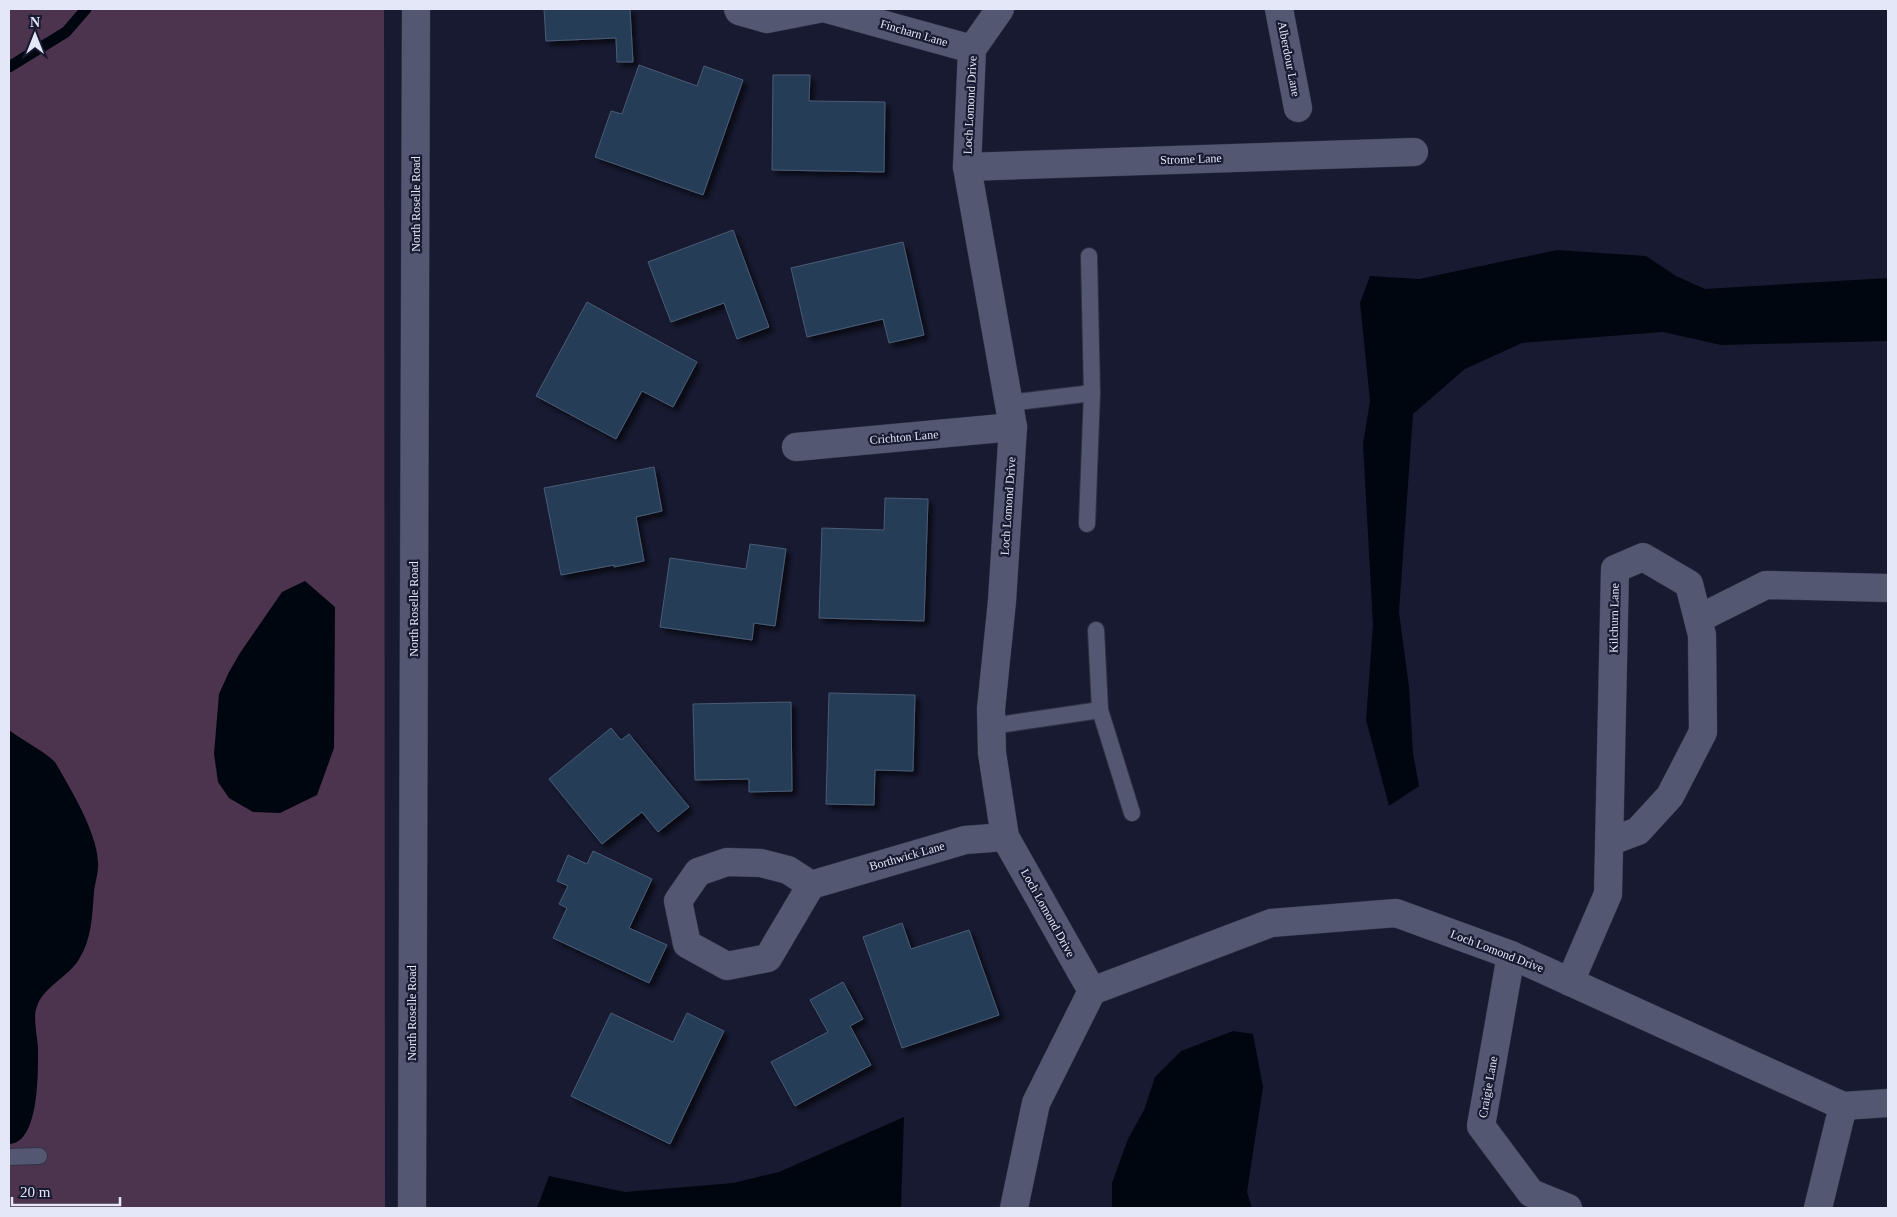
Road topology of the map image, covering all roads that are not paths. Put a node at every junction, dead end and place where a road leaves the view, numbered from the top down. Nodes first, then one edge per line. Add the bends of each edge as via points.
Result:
1 (416, 9) edge
2 (738, 9) edge
3 (818, 9) edge
4 (827, 9) edge
5 (1000, 9) edge
6 (1279, 9) edge
7 (972, 49) junction
8 (1298, 108) dead end
9 (1414, 152) dead end
10 (967, 166) junction
11 (1089, 256) dead end
12 (1092, 393) junction
13 (1011, 415) junction
14 (796, 447) dead end
15 (1087, 524) dead end
16 (1888, 588) edge
17 (1698, 619) junction
18 (1096, 630) dead end
19 (1100, 710) junction
20 (992, 726) junction
21 (1132, 813) dead end
22 (1005, 837) junction
23 (1609, 842) junction
24 (811, 885) junction
25 (1511, 955) junction
26 (1570, 982) junction
27 (1092, 991) junction
28 (1888, 1103) edge
29 (1843, 1106) junction
30 (40, 1156) dead end
31 (12, 1157) edge
32 (412, 1208) edge
33 (1014, 1208) edge
34 (1568, 1208) edge
35 (1818, 1208) edge

1 - 32 street, North Roselle Road
2 - 3 street via 767,19
4 - 7 street, Fincharn Lane
5 - 7 street, Loch Lomond Drive
6 - 8 street, Alberdour Lane
7 - 10 street, Loch Lomond Drive
9 - 10 street, Strome Lane
10 - 13 street, Loch Lomond Drive
11 - 12 lane
12 - 13 lane
12 - 15 lane
13 - 14 street, Crichton Lane
13 - 20 street, Loch Lomond Drive
16 - 17 street via 1766,585
17 - 23 street, Kilchurn Lane via 1702,635 1703,732 1670,796 1638,831
17 - 23 street, Kilchurn Lane via 1689,584 1643,557 1615,569
18 - 19 lane
19 - 20 lane
19 - 21 lane
20 - 22 street, Loch Lomond Drive via 992,753
22 - 24 street, Borthwick Lane via 965,840
22 - 27 street, Loch Lomond Drive
23 - 26 street, Kilchurn Lane via 1608,894
24 - 24 street via 768,958 727,966 688,944 678,901 698,872 727,862 761,863 788,870
25 - 26 street, Loch Lomond Drive
25 - 27 street, Loch Lomond Drive via 1396,913 1271,923
25 - 34 street, Craigie Lane via 1481,1126 1531,1193
26 - 29 street, Loch Lomond Drive
27 - 33 street via 1036,1103
28 - 29 street, Loch Lomond Drive
29 - 35 street
30 - 31 lane

